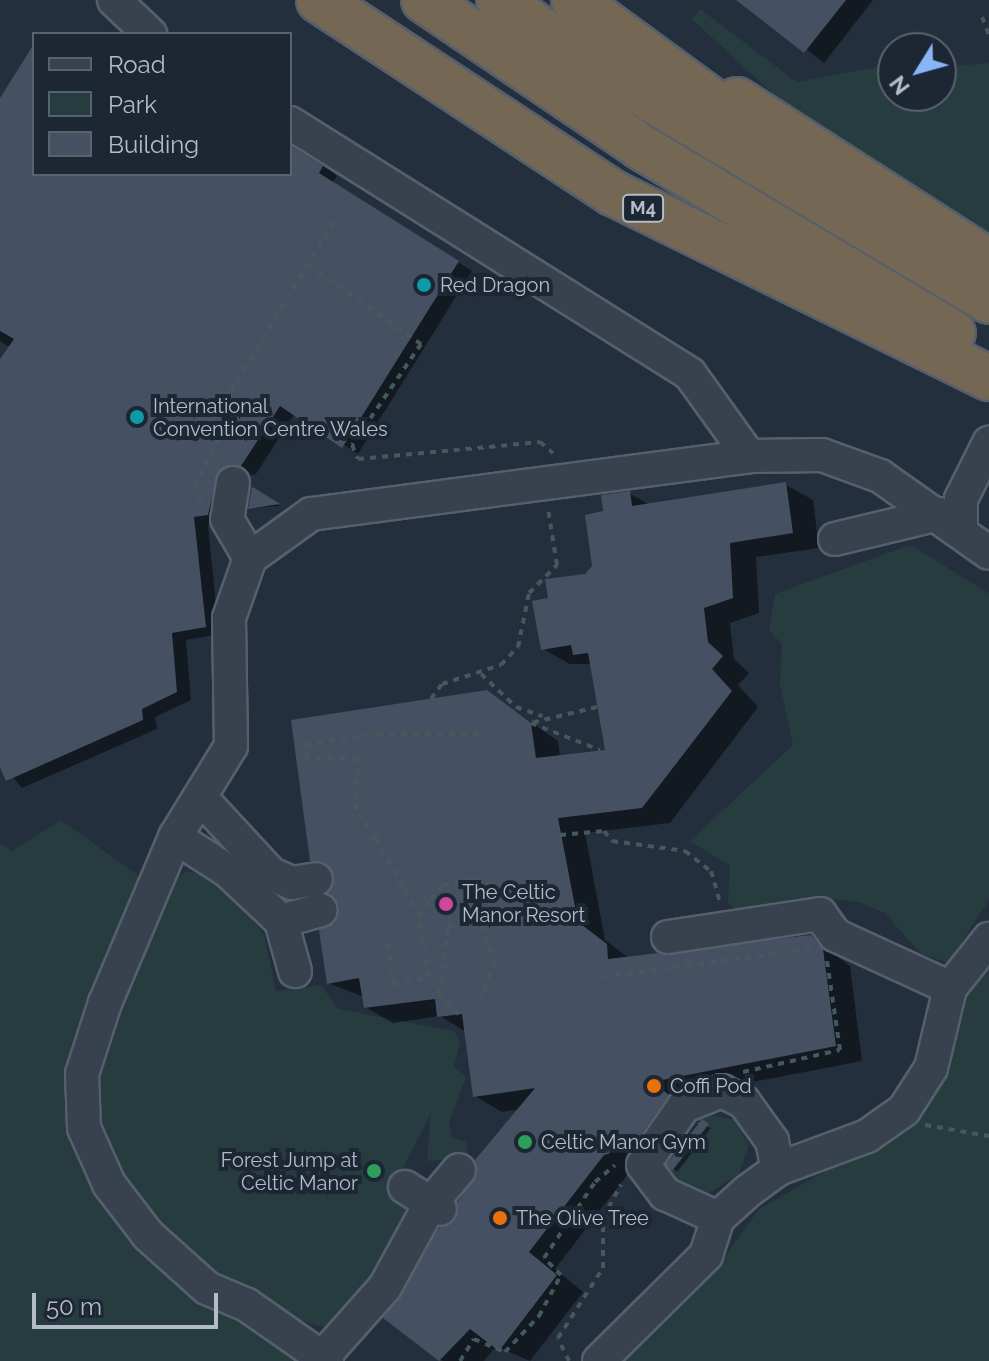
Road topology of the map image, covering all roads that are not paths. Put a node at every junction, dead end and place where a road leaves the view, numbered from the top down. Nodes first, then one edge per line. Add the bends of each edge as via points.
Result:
1 (114, 0) edge
2 (319, 0) edge
3 (424, 0) edge
4 (499, 0) edge
5 (574, 0) edge
6 (604, 0) edge
7 (148, 32) edge
8 (292, 124) edge
9 (989, 262) edge
10 (989, 299) edge
11 (989, 355) edge
12 (989, 378) edge
13 (989, 443) edge
14 (749, 456) junction
15 (233, 483) dead end
16 (954, 517) edge
17 (989, 553) edge
18 (250, 558) junction
19 (200, 797) junction
20 (175, 837) junction
21 (281, 921) junction
22 (668, 937) dead end
23 (989, 939) edge
24 (295, 971) dead end
25 (950, 988) junction
26 (778, 1169) junction
27 (459, 1170) dead end
28 (718, 1218) junction
29 (324, 1359) edge
30 (599, 1361) edge

1 - 7 lane
2 - 12 highway, M4 via 613,193
3 - 11 highway, M4 via 641,147
4 - 10 highway via 698,130
5 - 10 highway
6 - 9 highway via 790,139
8 - 14 lane via 681,367 712,397
13 - 16 lane
14 - 16 lane via 841,457
14 - 18 lane via 311,514
15 - 18 lane via 227,519
16 - 17 lane
18 - 19 lane via 229,618 231,746
19 - 20 lane
19 - 21 lane via 271,874 318,895
20 - 21 lane via 228,871
20 - 29 lane via 82,1074 84,1128 109,1184 148,1235 207,1288 247,1305
21 - 24 lane
22 - 25 lane via 820,914 835,935
23 - 25 lane
25 - 26 lane via 931,1068 904,1110 867,1136
26 - 28 lane
26 - 28 lane via 772,1141 744,1102 722,1091 684,1106 643,1165 665,1194
27 - 29 lane via 426,1199 385,1287
28 - 30 lane via 706,1255

